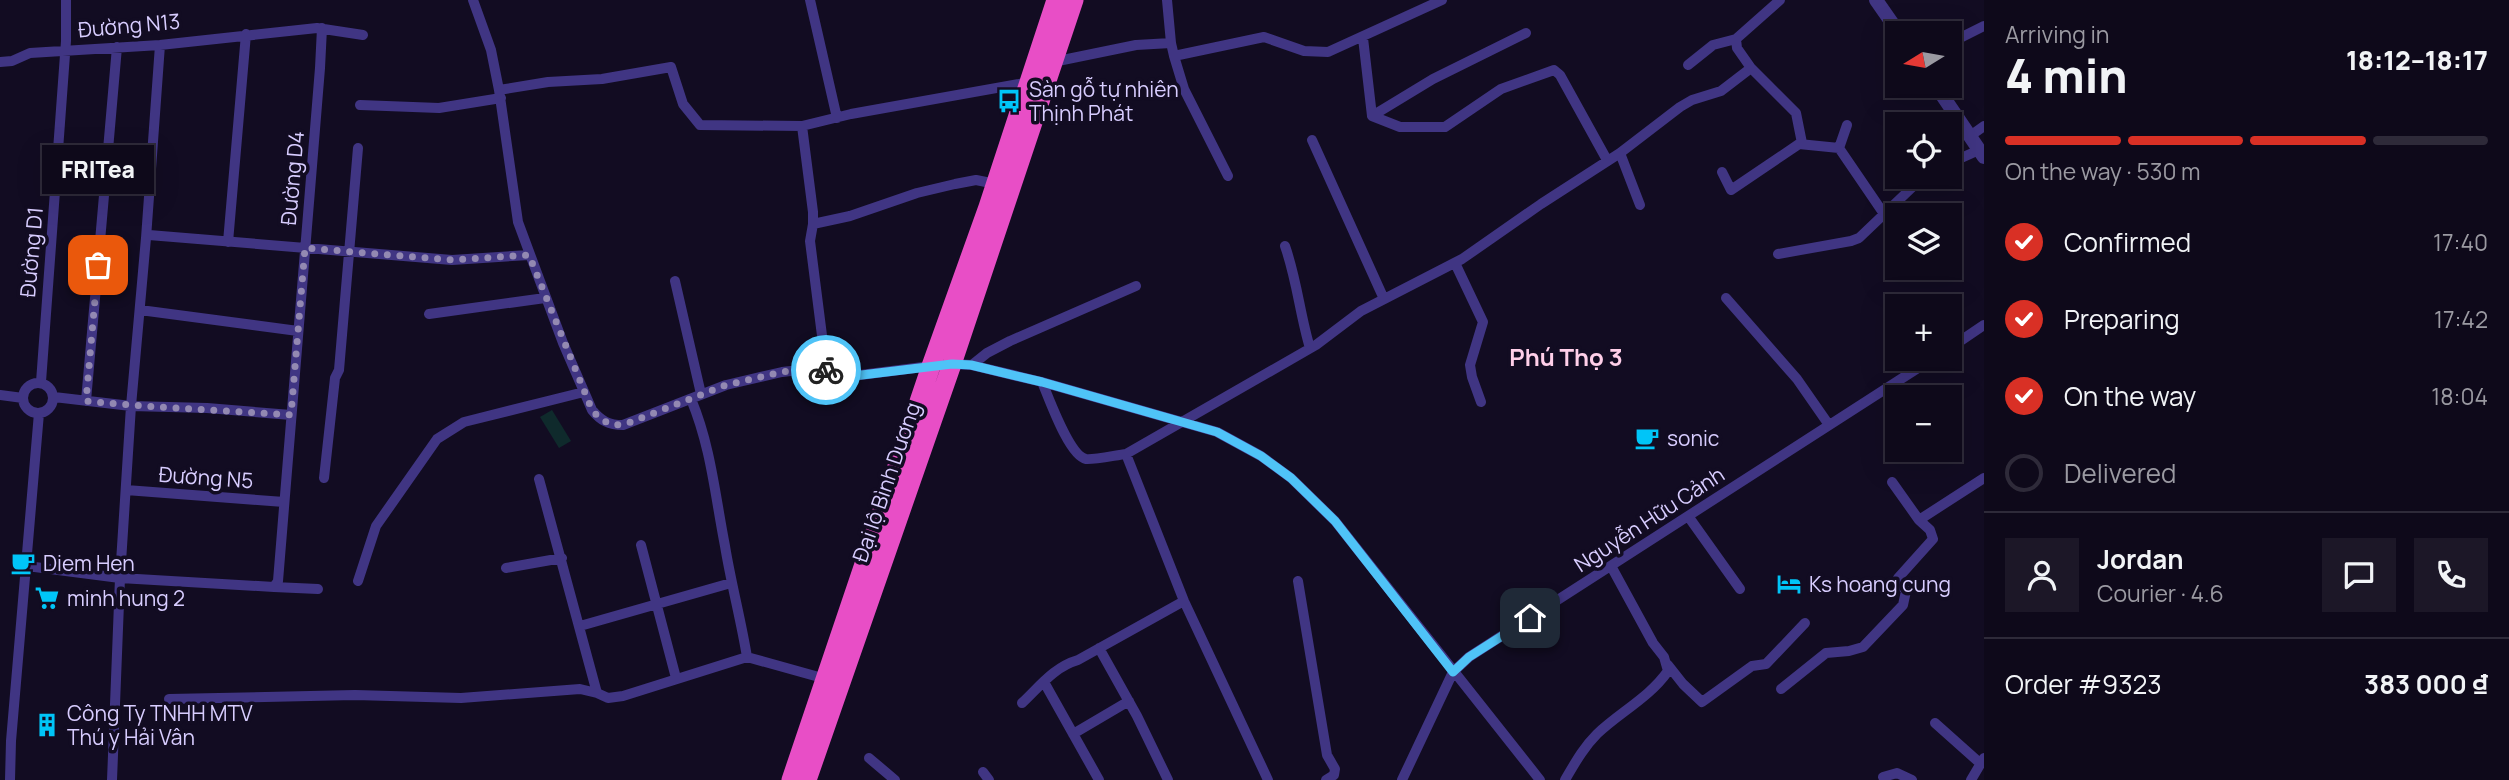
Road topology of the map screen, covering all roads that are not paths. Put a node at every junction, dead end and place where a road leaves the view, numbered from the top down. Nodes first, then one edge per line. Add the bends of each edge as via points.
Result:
1 (66, 0) edge
2 (473, 0) edge
3 (810, 0) edge
4 (1056, 0) edge
5 (1074, 0) edge
6 (1167, 0) edge
7 (1442, 0) edge
8 (1780, 0) edge
9 (1876, 0) edge
10 (1891, 21) edge
11 (1984, 26) edge
12 (322, 29) junction
13 (1526, 33) dead end
14 (246, 34) junction
15 (363, 35) dead end
16 (1962, 37) edge
17 (1363, 38) junction
18 (1736, 39) junction
19 (1171, 43) junction
20 (160, 45) junction
21 (117, 47) junction
22 (65, 50) junction
23 (1174, 56) junction
24 (0, 62) edge
25 (1053, 62) junction
26 (1688, 65) dead end
27 (1751, 68) junction
28 (1030, 82) junction
29 (500, 94) junction
30 (1944, 98) edge
31 (360, 105) dead end
32 (1371, 116) junction
33 (836, 118) junction
34 (1847, 125) dead end
35 (802, 126) junction
36 (1984, 126) edge
37 (1970, 136) junction
38 (1312, 140) dead end
39 (1802, 143) junction
40 (358, 148) dead end
41 (1839, 148) junction
42 (1620, 153) junction
43 (1982, 153) edge
44 (1962, 159) edge
45 (1607, 160) junction
46 (1722, 172) dead end
47 (1228, 176) dead end
48 (996, 184) junction
49 (1910, 189) edge
50 (1640, 205) dead end
51 (1884, 214) junction
52 (813, 224) junction
53 (146, 237) junction
54 (228, 242) junction
55 (1285, 246) dead end
56 (305, 248) junction
57 (350, 253) junction
58 (1778, 254) dead end
59 (529, 255) junction
60 (1455, 263) junction
61 (675, 281) dead end
62 (1136, 285) dead end
63 (545, 298) junction
64 (1726, 298) dead end
65 (1384, 299) junction
66 (140, 310) junction
67 (429, 314) dead end
68 (1984, 325) edge
69 (298, 331) junction
70 (1962, 340) edge
71 (1310, 348) junction
72 (952, 364) junction
73 (972, 365) junction
74 (931, 366) junction
75 (826, 367) junction
76 (1913, 371) edge
77 (41, 382) junction
78 (1042, 382) junction
79 (584, 392) junction
80 (0, 395) edge
81 (696, 396) junction
82 (54, 397) junction
83 (23, 398) junction
84 (86, 401) junction
85 (1481, 402) dead end
86 (131, 406) junction
87 (39, 413) junction
88 (291, 415) junction
89 (1180, 421) junction
90 (1829, 425) junction
91 (1126, 454) junction
92 (324, 478) dead end
93 (1984, 478) edge
94 (539, 480) dead end
95 (1892, 482) dead end
96 (126, 490) junction
97 (284, 502) junction
98 (1688, 516) junction
99 (1919, 520) junction
100 (641, 545) dead end
101 (562, 558) junction
102 (27, 566) junction
103 (1611, 566) junction
104 (506, 568) dead end
105 (120, 578) junction
106 (1298, 581) dead end
107 (358, 582) dead end
108 (731, 583) junction
109 (276, 584) junction
110 (318, 589) dead end
111 (1740, 589) dead end
112 (1184, 601) junction
113 (657, 604) junction
114 (1805, 624) dead end
115 (580, 626) junction
116 (1099, 648) junction
117 (747, 657) junction
118 (1668, 665) junction
119 (1453, 672) junction
120 (676, 678) junction
121 (826, 679) junction
122 (1044, 682) junction
123 (1781, 689) dead end
124 (597, 693) junction
125 (169, 699) dead end
126 (1129, 701) junction
127 (1022, 703) dead end
128 (1935, 723) dead end
129 (0, 726) edge
130 (12, 727) junction
131 (1073, 734) junction
132 (869, 758) dead end
133 (1982, 761) edge
134 (1883, 777) dead end
135 (9, 780) edge
136 (113, 780) edge
137 (791, 780) edge
138 (807, 780) edge
139 (895, 780) edge
140 (1100, 780) edge
141 (1168, 780) edge
142 (1268, 780) edge
143 (1326, 780) edge
144 (1402, 780) edge
145 (1540, 780) edge
146 (1564, 780) edge
147 (1912, 780) edge
148 (1971, 780) edge

1 - 22 street, Đường D1
2 - 29 street
3 - 33 street
4 - 28 highway, Đại lộ Bình Dương
5 - 25 highway, Đại lộ Bình Dương
6 - 19 street
7 - 17 street
8 - 18 street
9 - 10 street
11 - 16 street
12 - 14 street, Đường N13
12 - 15 street, Đường N13
12 - 56 street, Đường D4
13 - 32 street
14 - 20 street, Đường N13
14 - 54 street
17 - 23 street via 1328,52 1304,51 1264,37
17 - 32 street
18 - 26 street via 1713,45
18 - 27 street
19 - 23 street
19 - 25 street via 1136,45
20 - 21 street, Đường N13
20 - 53 street
21 - 22 street, Đường N13
21 - 84 street
22 - 24 street, Đường N13
22 - 77 street, Đường D1
23 - 47 street via 1184,89
25 - 72 highway, Đại lộ Bình Dương
27 - 39 street via 1796,113
27 - 42 street via 1721,91 1680,107
28 - 33 street
28 - 48 highway, Đại lộ Bình Dương
29 - 31 street via 439,108
29 - 35 street via 548,82 602,79 671,66 683,104 700,125
29 - 59 street via 518,222
30 - 37 street
32 - 45 street via 1400,127 1445,127 1501,89 1555,71
33 - 35 street
34 - 41 street
35 - 52 street
36 - 37 street
37 - 43 street
38 - 65 street
39 - 41 street
39 - 46 street via 1731,190
40 - 57 street
41 - 51 street
42 - 45 street
42 - 50 street
43 - 44 street
45 - 60 street
48 - 52 street via 976,180 955,184
48 - 74 highway, Đại lộ Bình Dương
49 - 51 street
51 - 58 street via 1851,242
52 - 75 street via 810,241
53 - 54 street
53 - 66 street
54 - 56 street
55 - 71 street
56 - 57 street
56 - 69 street, Đường D4
57 - 59 street via 452,260
57 - 92 street
59 - 63 street
60 - 65 street
60 - 85 street via 1483,322 1470,365
61 - 81 street
62 - 73 street via 1010,341
63 - 67 street
63 - 79 street
64 - 90 street via 1797,379
65 - 71 street
66 - 69 street
66 - 86 street
68 - 70 street
69 - 88 street, Đường D4
71 - 89 street
72 - 73 street
72 - 74 highway
72 - 138 highway, Đại lộ Bình Dương
73 - 78 street
74 - 75 street via 829,379
74 - 121 highway, Đại lộ Bình Dương
75 - 81 street via 757,377
76 - 90 street, Nguyễn Hữu Cảnh
77 - 82 street
77 - 83 street via 29,386
78 - 89 street
78 - 91 street via 1077,454 1086,459
79 - 81 street via 599,419 610,425 623,425
79 - 107 street via 464,422 437,439 376,526
80 - 83 street
81 - 108 street
82 - 84 street
82 - 87 street via 50,408
83 - 87 street via 26,408
84 - 86 street
86 - 88 street
86 - 96 street
87 - 102 street
88 - 97 street, Đường D4
89 - 91 street
89 - 119 street via 1217,432 1291,478 1335,521
90 - 98 street, Nguyễn Hữu Cảnh
91 - 112 street
93 - 99 street
94 - 101 street
95 - 99 street
96 - 97 street, Đường N5
96 - 105 street
97 - 109 street, Đường D4
98 - 103 street, Nguyễn Hữu Cảnh
98 - 111 street
99 - 123 street via 1933,539 1898,578 1906,591 1903,604 1863,647 1826,653
100 - 113 street
101 - 104 street
101 - 115 street
102 - 105 street
102 - 130 street
103 - 118 street
103 - 119 street, Nguyễn Hữu Cảnh via 1469,657
105 - 109 street
105 - 136 street
106 - 143 street via 1322,730 1335,769
108 - 113 street
108 - 117 street
109 - 110 street
112 - 116 street
112 - 142 street
113 - 115 street
113 - 120 street
114 - 118 street via 1766,664 1752,666 1702,702
115 - 124 street
116 - 122 street via 1064,664
116 - 126 street
117 - 120 street
117 - 121 street
118 - 146 street via 1658,685 1581,750
119 - 144 street, Nguyễn Hữu Cảnh
119 - 145 street
120 - 124 street via 623,696 608,698
121 - 137 highway, Đại lộ Bình Dương
122 - 127 street
122 - 131 street
124 - 125 street via 580,689 460,698
126 - 131 street
126 - 141 street
128 - 133 street
129 - 130 street
130 - 135 street
131 - 140 street
132 - 139 street
133 - 148 street
134 - 147 street via 1898,773

